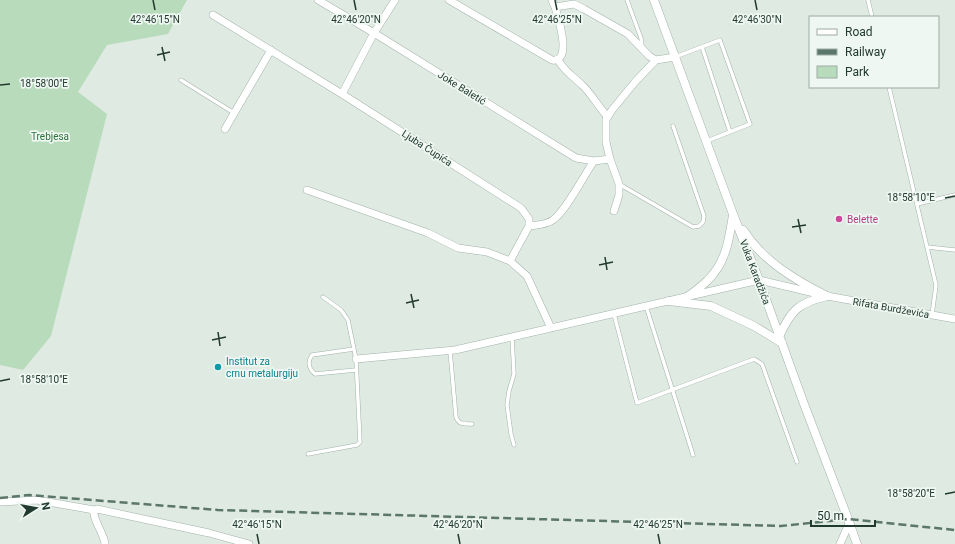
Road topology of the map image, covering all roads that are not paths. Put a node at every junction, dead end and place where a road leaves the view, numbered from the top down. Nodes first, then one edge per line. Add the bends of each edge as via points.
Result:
1 (318, 0) edge
2 (395, 0) edge
3 (449, 0) edge
4 (627, 0) edge
5 (654, 0) edge
6 (868, 0) edge
7 (553, 3) edge
8 (213, 15) dead end
9 (872, 16) edge
10 (374, 33) junction
11 (702, 47) junction
12 (643, 49) junction
13 (271, 50) junction
14 (675, 57) junction
15 (557, 60) junction
16 (656, 60) junction
17 (181, 80) dead end
18 (889, 88) edge
19 (342, 94) junction
20 (234, 113) junction
21 (608, 117) junction
22 (673, 126) dead end
23 (225, 129) dead end
24 (730, 132) junction
25 (706, 142) junction
26 (610, 159) junction
27 (594, 161) junction
28 (619, 184) junction
29 (307, 190) dead end
30 (955, 195) edge
31 (917, 204) junction
32 (614, 211) dead end
33 (733, 214) junction
34 (529, 226) junction
35 (927, 247) junction
36 (955, 250) edge
37 (510, 261) junction
38 (760, 280) junction
39 (827, 296) junction
40 (323, 297) dead end
41 (687, 297) junction
42 (669, 301) junction
43 (646, 306) junction
44 (614, 314) junction
45 (932, 315) junction
46 (955, 319) edge
47 (551, 328) junction
48 (512, 338) junction
49 (780, 340) junction
50 (354, 349) junction
51 (450, 351) junction
52 (356, 359) junction
53 (356, 370) junction
54 (672, 390) junction
55 (472, 424) dead end
56 (514, 445) dead end
57 (308, 454) dead end
58 (693, 455) dead end
59 (797, 462) dead end
60 (0, 502) edge
61 (94, 510) junction
62 (849, 524) junction
63 (105, 544) edge
64 (249, 544) edge
65 (840, 544) edge
66 (857, 544) edge

1 - 10 street, Joke Baletić
2 - 10 street
3 - 15 street via 552,60
4 - 12 lane
5 - 14 street, Vuka Karadžića
6 - 9 lane
7 - 12 street via 574,4 584,9 628,34
7 - 15 street via 563,40 563,51
8 - 13 street, Ljuba Čupića
10 - 19 street
10 - 27 street, Joke Baletić via 576,158
11 - 14 lane
11 - 24 lane
11 - 24 lane via 720,40 750,124
12 - 16 street
13 - 19 street, Ljuba Čupića
13 - 20 street
14 - 16 street
14 - 25 street, Vuka Karadžića
15 - 21 street
16 - 21 street
17 - 20 lane
18 - 31 lane
19 - 34 street, Ljuba Čupića via 520,208 529,219
20 - 23 street
21 - 26 street via 606,142
22 - 28 lane via 704,216 703,222 693,227
24 - 25 lane
25 - 33 street, Vuka Karadžića
26 - 27 street, Joke Baletić
26 - 28 street
27 - 34 street via 562,213 545,224
28 - 32 street via 619,195
29 - 37 street via 428,233 458,248 487,252
30 - 31 lane
31 - 35 lane
33 - 38 street, Vuka Karadžića
33 - 39 street via 748,239 765,256 804,284
33 - 41 street via 728,245 717,269
34 - 37 street
35 - 36 lane
35 - 45 lane via 936,284
37 - 47 street via 527,276
38 - 39 street, Rifata Burdževića
38 - 41 street
38 - 49 street, Vuka Karadžića
39 - 45 street, Rifata Burdževića
39 - 49 street via 810,300 799,307 787,319
40 - 50 lane via 341,310 348,320
41 - 42 street
42 - 43 street
42 - 49 street via 711,306
43 - 44 street
43 - 54 lane
44 - 47 street
44 - 54 lane via 637,403
45 - 46 street, Rifata Burdževića
47 - 48 street
48 - 51 street
48 - 56 lane via 514,374 507,405
49 - 62 street, Vuka Karadžića
50 - 52 lane
50 - 53 lane via 312,355 309,364 315,374
51 - 52 street
51 - 55 lane via 456,416 461,424
52 - 53 lane
53 - 57 lane via 360,442 356,445
54 - 58 lane
54 - 59 lane via 754,359 762,364
60 - 61 street via 37,500
61 - 63 street
61 - 64 street via 209,533
62 - 65 street
62 - 66 street, Vuka Karadžića

